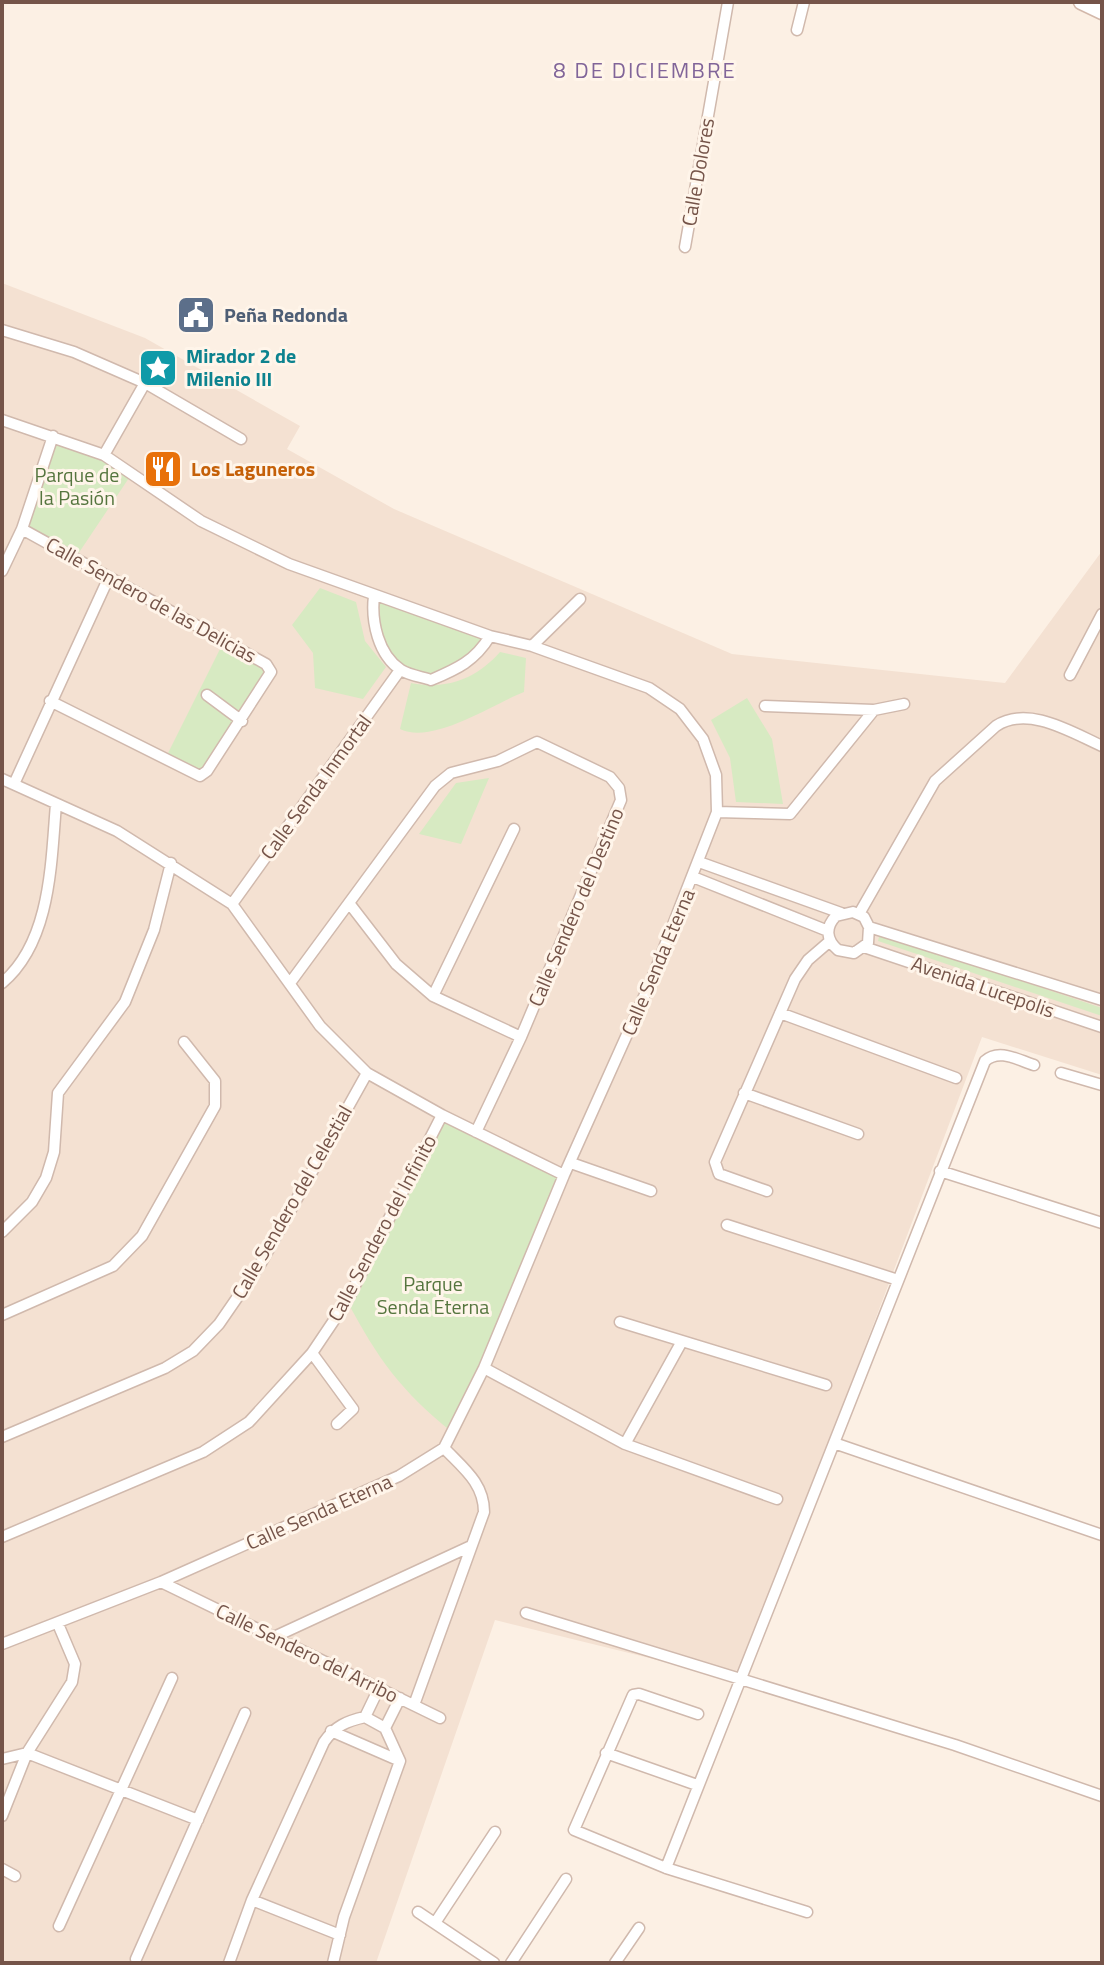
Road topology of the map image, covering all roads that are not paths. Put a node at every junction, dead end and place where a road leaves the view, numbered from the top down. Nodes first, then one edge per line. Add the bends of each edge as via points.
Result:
1 (728, 2) edge
2 (804, 2) edge
3 (1081, 2) edge
4 (1102, 12) edge
5 (797, 30) dead end
6 (685, 247) dead end
7 (2, 330) edge
8 (145, 383) junction
9 (2, 420) edge
10 (53, 436) junction
11 (241, 439) dead end
12 (104, 455) junction
13 (22, 529) junction
14 (2, 571) edge
15 (109, 577) junction
16 (374, 596) junction
17 (580, 599) dead end
18 (1102, 614) edge
19 (490, 636) junction
20 (532, 646) junction
21 (400, 670) junction
22 (1070, 675) dead end
23 (207, 695) dead end
24 (50, 701) junction
25 (904, 704) dead end
26 (765, 706) dead end
27 (874, 710) junction
28 (242, 721) junction
29 (1102, 746) edge
30 (2, 779) edge
31 (14, 784) junction
32 (56, 804) junction
33 (717, 812) junction
34 (514, 829) dead end
35 (699, 862) junction
36 (171, 863) junction
37 (693, 877) junction
38 (788, 894) junction
39 (349, 903) junction
40 (232, 904) junction
41 (781, 912) junction
42 (841, 913) junction
43 (859, 914) junction
44 (869, 927) junction
45 (829, 936) junction
46 (864, 947) junction
47 (2, 983) edge
48 (290, 983) junction
49 (433, 996) junction
50 (1102, 1000) edge
51 (780, 1013) junction
52 (1102, 1027) edge
53 (521, 1037) junction
54 (184, 1042) dead end
55 (1034, 1065) dead end
56 (367, 1073) junction
57 (1061, 1073) dead end
58 (956, 1078) dead end
59 (1102, 1085) edge
60 (744, 1093) junction
61 (442, 1115) junction
62 (476, 1132) junction
63 (858, 1134) dead end
64 (571, 1163) junction
65 (940, 1171) junction
66 (564, 1175) junction
67 (651, 1191) dead end
68 (767, 1191) dead end
69 (1102, 1223) edge
70 (727, 1225) dead end
71 (2, 1232) edge
72 (898, 1280) junction
73 (2, 1315) edge
74 (620, 1322) dead end
75 (681, 1343) junction
76 (312, 1353) junction
77 (484, 1368) junction
78 (826, 1385) dead end
79 (337, 1424) dead end
80 (2, 1437) edge
81 (834, 1443) junction
82 (625, 1444) junction
83 (444, 1448) junction
84 (777, 1499) dead end
85 (1102, 1535) edge
86 (2, 1537) edge
87 (471, 1546) junction
88 (161, 1582) junction
89 (526, 1613) dead end
90 (58, 1624) junction
91 (274, 1637) junction
92 (2, 1644) edge
93 (172, 1678) dead end
94 (739, 1680) junction
95 (379, 1688) junction
96 (400, 1698) junction
97 (414, 1705) junction
98 (245, 1713) dead end
99 (698, 1714) dead end
100 (365, 1717) junction
101 (440, 1718) dead end
102 (385, 1728) junction
103 (331, 1731) junction
104 (27, 1753) junction
105 (606, 1753) junction
106 (2, 1759) edge
107 (400, 1761) junction
108 (697, 1785) junction
109 (121, 1790) junction
110 (1102, 1796) edge
111 (2, 1816) edge
112 (198, 1820) junction
113 (495, 1832) dead end
114 (666, 1868) junction
115 (2, 1869) edge
116 (15, 1876) dead end
117 (566, 1879) dead end
118 (252, 1900) junction
119 (418, 1912) dead end
120 (807, 1912) dead end
121 (435, 1923) junction
122 (59, 1926) dead end
123 (639, 1928) dead end
124 (340, 1935) junction
125 (136, 1959) dead end
126 (229, 1963) edge
127 (333, 1963) edge
128 (494, 1963) edge
129 (511, 1963) edge
130 (615, 1963) edge

1 - 6 street, Calle Dolores
2 - 5 street
3 - 4 main road
7 - 8 street via 74,352
8 - 11 street
8 - 12 street
9 - 10 street, Calle Senda Eterna
10 - 12 street, Calle Senda Eterna
10 - 13 street
12 - 16 street, Calle Senda Eterna via 201,521 289,564
13 - 14 street
13 - 15 street, Calle Sendero de las Delicias
15 - 24 street
15 - 28 street, Calle Sendero de las Delicias via 269,668 269,680
16 - 19 street, Calle Senda Eterna
16 - 21 street via 379,644
17 - 20 street
18 - 22 street
19 - 20 street, Calle Senda Eterna
19 - 21 street via 462,667 431,680
20 - 33 street, Calle Senda Eterna via 649,688 680,709 703,739 716,775
21 - 40 street, Calle Senda Inmortal
23 - 28 street
24 - 28 street, Calle Sendero de las Delicias via 200,776
24 - 31 street
25 - 27 street
26 - 27 street
27 - 33 street via 790,814
29 - 43 street via 1053,725 1022,717 1006,719 935,781
30 - 31 street
31 - 32 street
32 - 36 street
32 - 47 street via 47,906
33 - 35 street, Calle Senda Eterna
34 - 49 street
35 - 37 street, Calle Senda Eterna
35 - 38 street
36 - 40 street
36 - 71 street via 154,930 125,1002 58,1093 54,1152 46,1178 18,1219
37 - 41 street, Avenida Lucepolis
37 - 64 street, Calle Senda Eterna
38 - 41 street
38 - 42 street
39 - 48 street, Calle Sendero del Destino
39 - 49 street via 396,964
39 - 53 street, Calle Sendero del Destino via 445,776 498,761 537,742 610,777 621,800
40 - 48 street
41 - 45 street, Avenida Lucepolis
42 - 43 street
42 - 45 street via 832,920
43 - 44 street
44 - 46 street
44 - 50 street, Avenida Lucepolis
45 - 46 street, Avenida Lucepolis via 843,952
45 - 51 street via 808,960
46 - 52 street, Avenida Lucepolis
48 - 56 street via 320,1026
49 - 53 street
51 - 58 street
51 - 60 street
53 - 62 street, Calle Sendero del Destino
54 - 73 street via 215,1081 215,1106 142,1236 113,1266
55 - 65 street via 1001,1054 985,1061
56 - 61 street
56 - 80 street, Calle Sendero del Celestial via 261,1263 219,1324 193,1351 165,1368
57 - 59 street
60 - 63 street
60 - 68 street via 715,1169
61 - 62 street
61 - 76 street, Calle Sendero del Infinito via 347,1301
62 - 66 street
64 - 66 street, Calle Senda Eterna
64 - 67 street
65 - 69 street
65 - 72 street
66 - 77 street, Calle Senda Eterna
70 - 72 street
72 - 81 street
74 - 75 street
75 - 78 street
75 - 82 street
76 - 79 street via 353,1409
76 - 86 street, Calle Sendero del Infinito via 249,1422 203,1452
77 - 82 street
77 - 83 street, Calle Senda Eterna
81 - 85 street
81 - 94 street
82 - 84 street
83 - 87 street, Calle Sendero del Arribo via 478,1484 484,1498
83 - 88 street, Calle Senda Eterna via 399,1476
87 - 91 street
87 - 97 street, Calle Sendero del Arribo
88 - 90 street, Calle Senda Eterna
88 - 91 street, Calle Sendero del Arribo
89 - 94 street
90 - 92 street, Calle Senda Eterna
90 - 104 street via 75,1664 72,1682
91 - 95 street, Calle Sendero del Arribo
93 - 109 street
94 - 108 street
94 - 110 street
95 - 96 street, Calle Sendero del Arribo
95 - 100 street
96 - 97 street, Calle Sendero del Arribo
96 - 102 street
97 - 101 street
98 - 112 street
99 - 105 street via 636,1694
100 - 102 street
100 - 103 street
102 - 107 street
103 - 107 street
103 - 118 street
104 - 106 street
104 - 109 street
104 - 111 street
105 - 108 street
105 - 114 street via 574,1830
107 - 124 street
108 - 114 street
109 - 112 street
109 - 122 street
112 - 125 street
113 - 121 street
114 - 120 street
115 - 116 street
117 - 129 street
118 - 124 street
118 - 126 street
119 - 121 street
121 - 128 street
123 - 130 street
124 - 127 street

